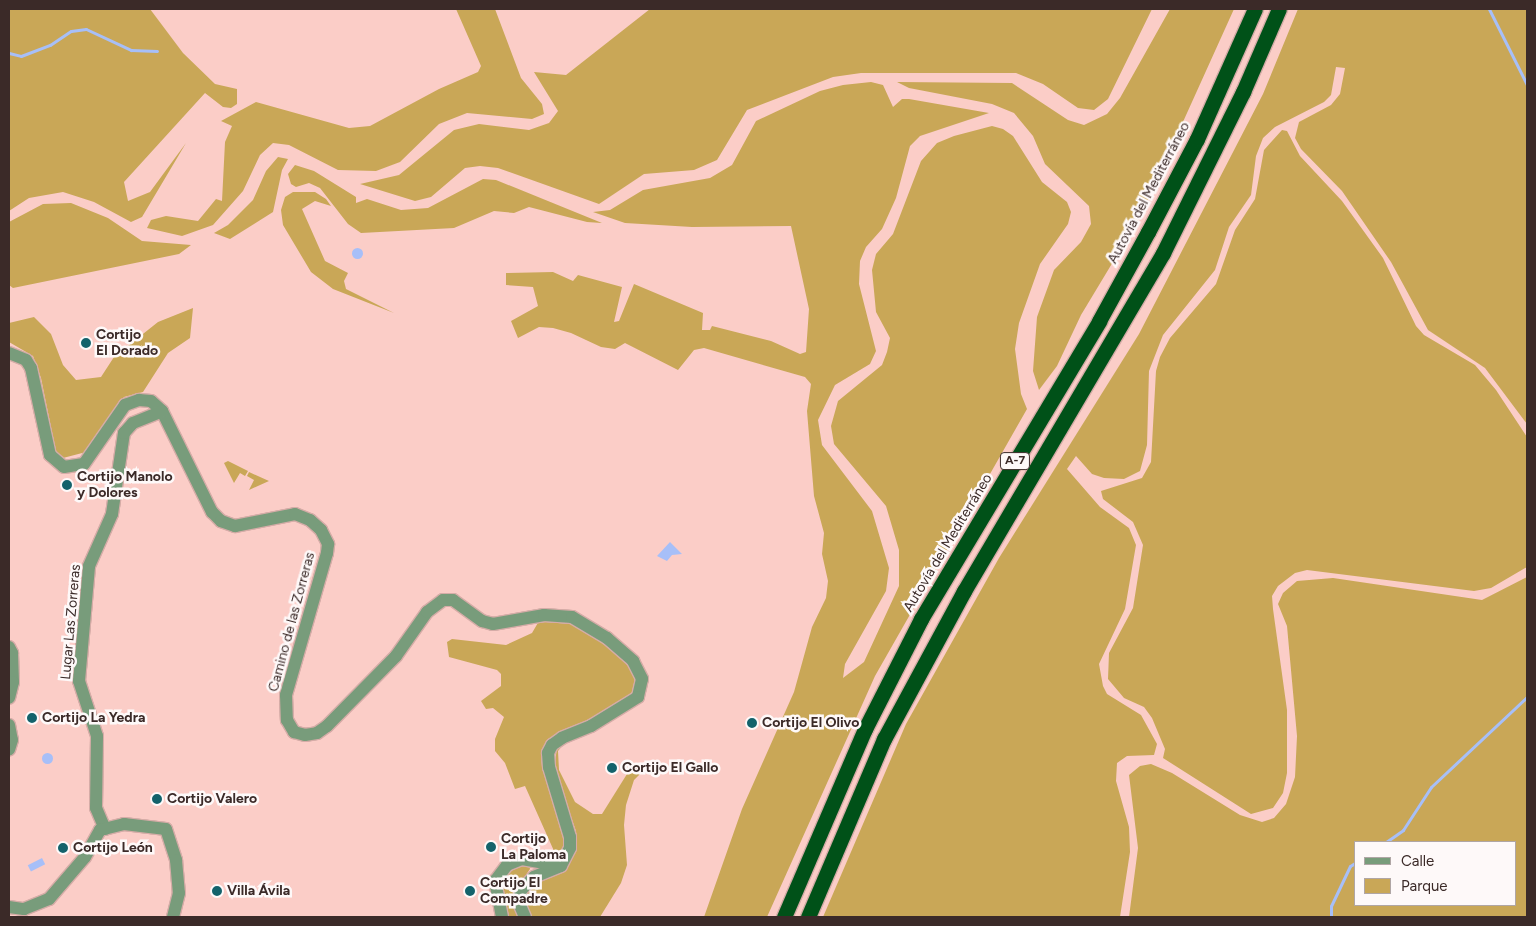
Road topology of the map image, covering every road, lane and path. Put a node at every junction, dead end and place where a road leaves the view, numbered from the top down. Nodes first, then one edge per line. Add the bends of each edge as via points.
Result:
1 (1255, 9) edge
2 (1279, 9) edge
3 (9, 353) edge
4 (162, 411) junction
5 (9, 647) edge
6 (9, 698) edge
7 (9, 725) edge
8 (9, 750) edge
9 (105, 829) junction
10 (561, 866) junction
11 (9, 907) edge
12 (172, 917) edge
13 (502, 917) edge
14 (525, 917) edge
15 (784, 917) edge
16 (808, 917) edge

1 - 15 highway, Autovía del Mediterráneo / A-7 via 1197,139 1130,264 920,619 865,729
2 - 16 highway, A-7 via 1243,92 1163,253 964,591 889,731
3 - 4 street via 26,360 31,368 50,455 64,467 84,464 125,404 138,400 152,401
4 - 9 street, Lugar Las Zorreras via 133,423 124,433 112,514 89,566 79,681 97,736 96,808
4 - 10 street, Camino de las Zorreras via 212,512 222,521 235,526 294,514 310,520 321,530 328,544 319,590 286,695 287,720 294,732 305,735 317,733 327,726 396,656 427,612 444,600 453,600 482,621 493,624 544,615 572,617 607,638 633,661 642,678 638,698 591,726 552,744 548,753 570,837 568,857
5 - 6 street via 13,682
7 - 8 street via 12,740
9 - 11 street via 100,830 65,883 49,899 24,909
9 - 12 street via 124,824 166,828 176,860 178,885
10 - 13 street via 522,859 507,865 495,881
10 - 14 street via 534,877 521,890 519,904

